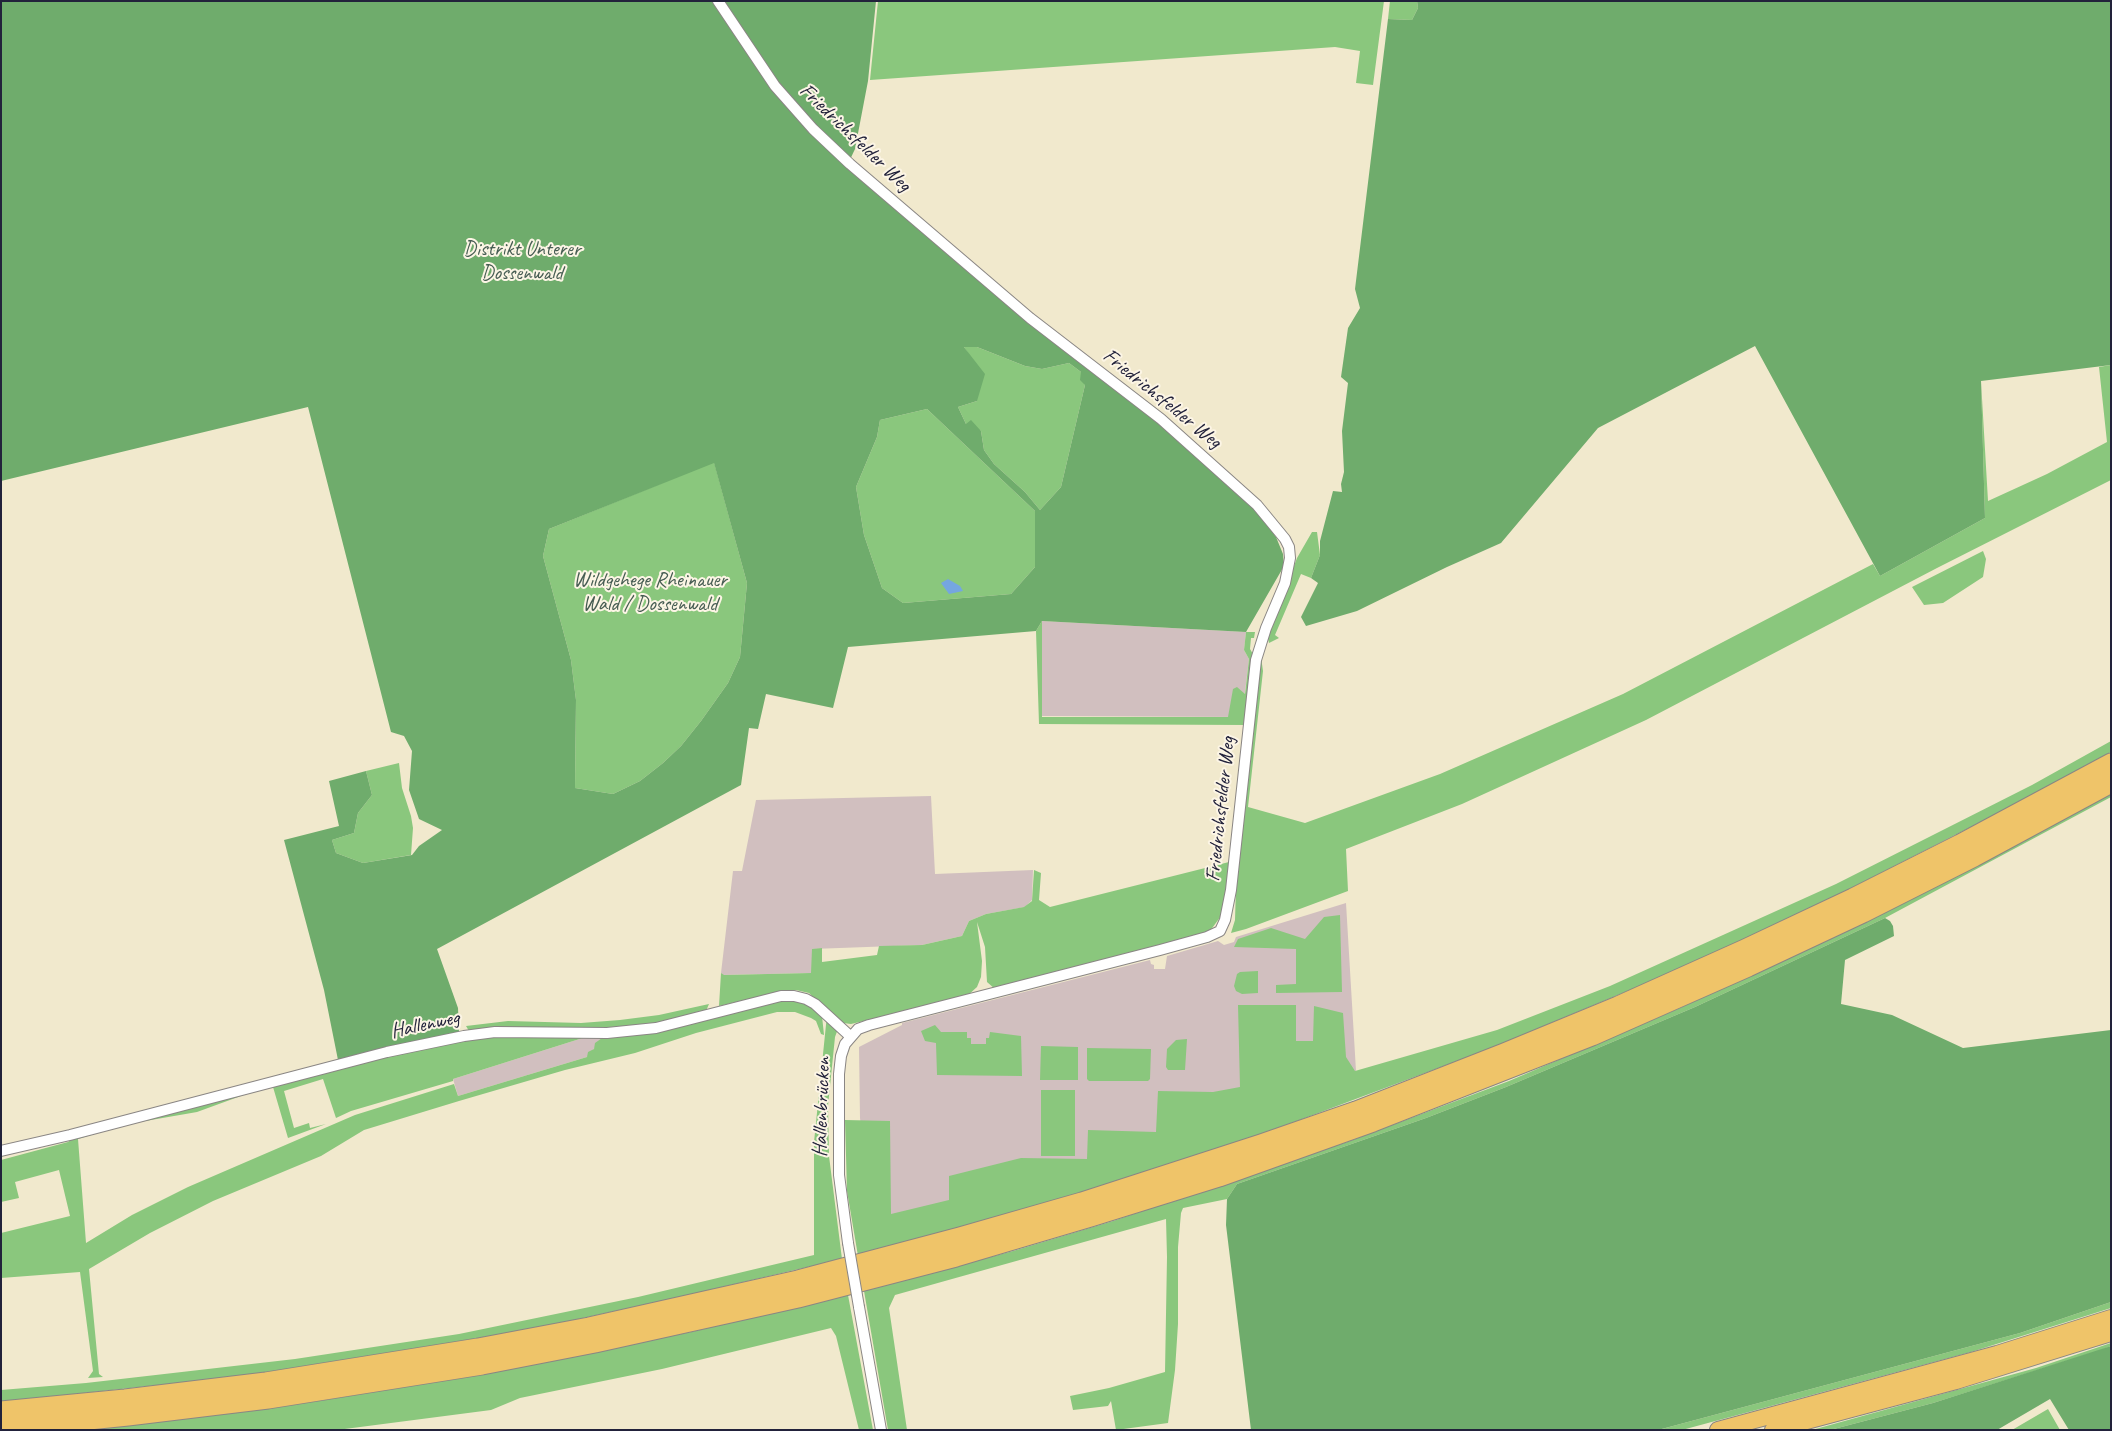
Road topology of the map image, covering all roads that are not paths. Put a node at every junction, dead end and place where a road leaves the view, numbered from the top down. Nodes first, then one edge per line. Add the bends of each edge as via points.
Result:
1 (718, 1) edge
2 (2111, 763) edge
3 (2111, 783) edge
4 (1207, 937) joint
5 (850, 1036) junction
6 (1, 1150) edge
7 (2111, 1318) edge
8 (2111, 1333) edge
9 (1, 1411) edge
10 (1, 1429) edge
11 (881, 1430) edge
12 (1718, 1430) edge
13 (1773, 1430) edge

1 - 4 street, Friedrichsfelder Weg via 775,86 832,146 1030,318 1161,419 1257,505 1289,547 1285,583 1256,660 1226,914 1220,931
2 - 9 highway via 1862,893 1626,1002 1356,1111 1082,1202 798,1280 588,1327 266,1382
3 - 10 highway via 1846,921 1592,1036 1373,1122 1091,1218 798,1298 520,1358 268,1399
4 - 5 street, Hallenbrücken via 868,1025
5 - 6 street, Hallenweg via 815,1004 794,996 781,996 673,1025 628,1032 495,1032 464,1036 378,1054
5 - 11 street, Hallenbrücken, bridge via 841,1056 839,1175
7 - 12 highway via 1970,1362
8 - 13 highway via 1956,1382

